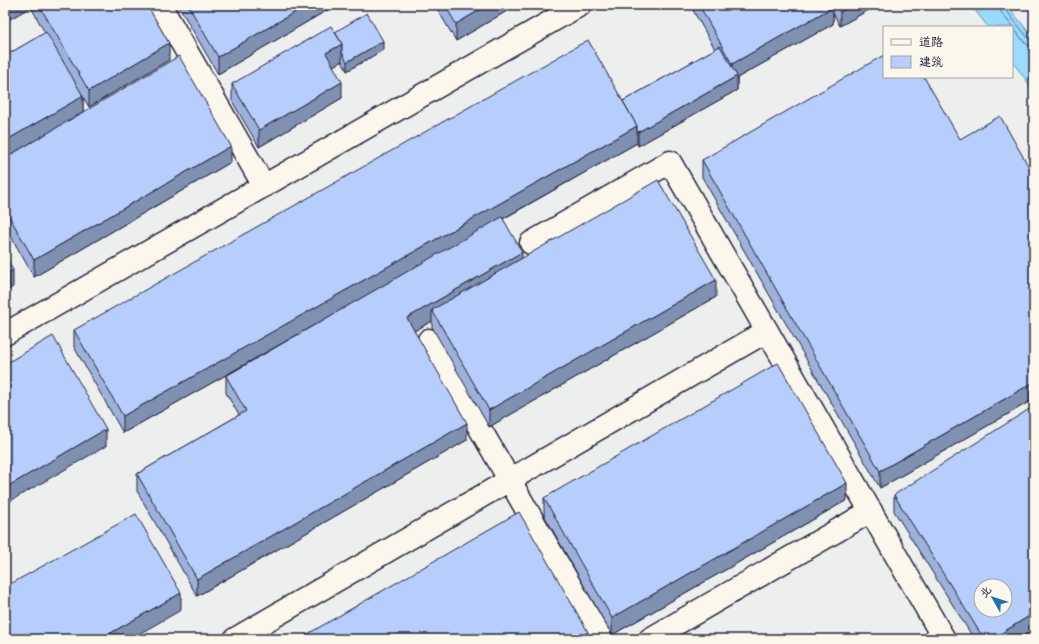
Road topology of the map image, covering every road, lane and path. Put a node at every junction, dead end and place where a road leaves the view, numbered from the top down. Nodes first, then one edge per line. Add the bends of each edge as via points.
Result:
1 (160, 5) edge
2 (580, 5) edge
3 (264, 186) junction
4 (531, 242) dead end
5 (767, 331) junction
6 (5, 334) edge
7 (429, 340) dead end
8 (509, 480) junction
9 (871, 511) junction
10 (235, 639) edge
11 (601, 639) edge
12 (650, 639) edge
13 (944, 639) edge

1 - 3 street
2 - 3 street
3 - 6 street
4 - 5 street via 670,162
5 - 8 street
5 - 9 street
7 - 8 street
8 - 10 street
8 - 11 street
9 - 12 street
9 - 13 street

